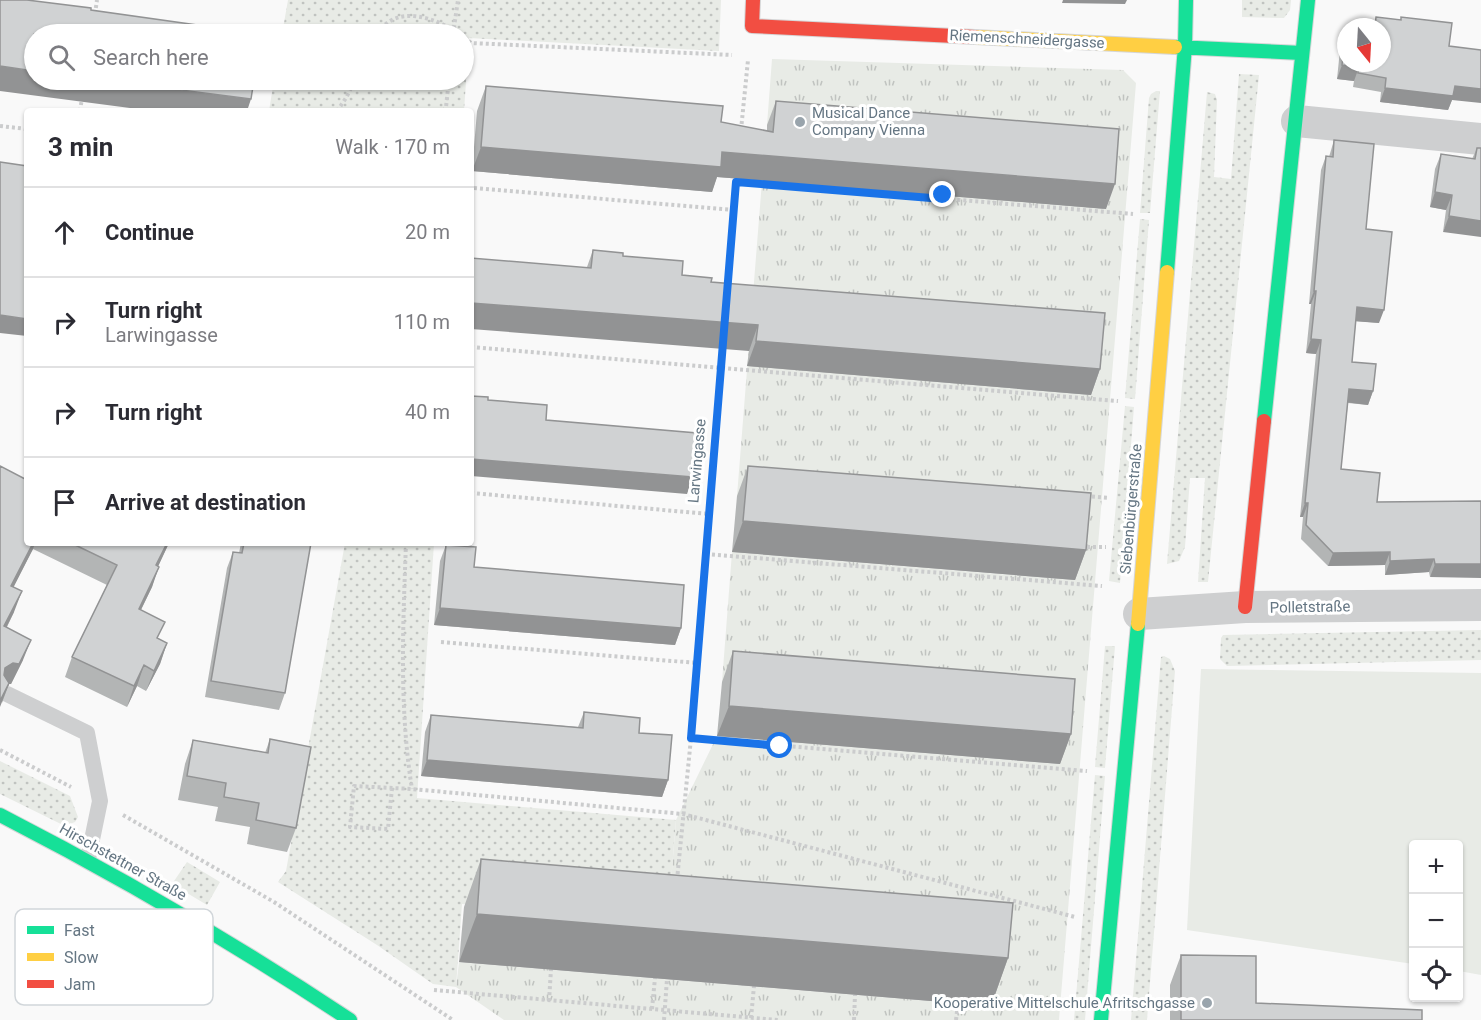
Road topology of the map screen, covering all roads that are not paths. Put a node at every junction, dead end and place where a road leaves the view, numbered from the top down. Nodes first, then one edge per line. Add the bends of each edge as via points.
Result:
1 (753, 0) edge
2 (1186, 0) edge
3 (1308, 0) edge
4 (1185, 46) junction
5 (1302, 53) junction
6 (1297, 121) junction
7 (1481, 139) edge
8 (1481, 605) edge
9 (1245, 607) junction
10 (1139, 614) junction
11 (7, 694) edge
12 (0, 814) edge
13 (88, 860) junction
14 (175, 909) edge
15 (213, 933) edge
16 (317, 998) junction
17 (316, 1020) edge
18 (350, 1020) edge
19 (1101, 1020) edge

1 - 4 street, Riemenschneidergasse via 752,26
2 - 4 street, Siebenbürgerstraße
3 - 5 street
4 - 5 street, Riemenschneidergasse
4 - 10 street, Siebenbürgerstraße
5 - 6 street
6 - 7 street
6 - 9 street
8 - 9 street, Polletstraße
9 - 10 street, Polletstraße
10 - 19 street, Siebenbürgerstraße
11 - 13 lane via 87,733 100,801
12 - 13 street, Hirschstettner Straße
13 - 14 street, Hirschstettner Straße
15 - 16 street, Hirschstettner Straße
16 - 17 lane
16 - 18 street, Hirschstettner Straße

